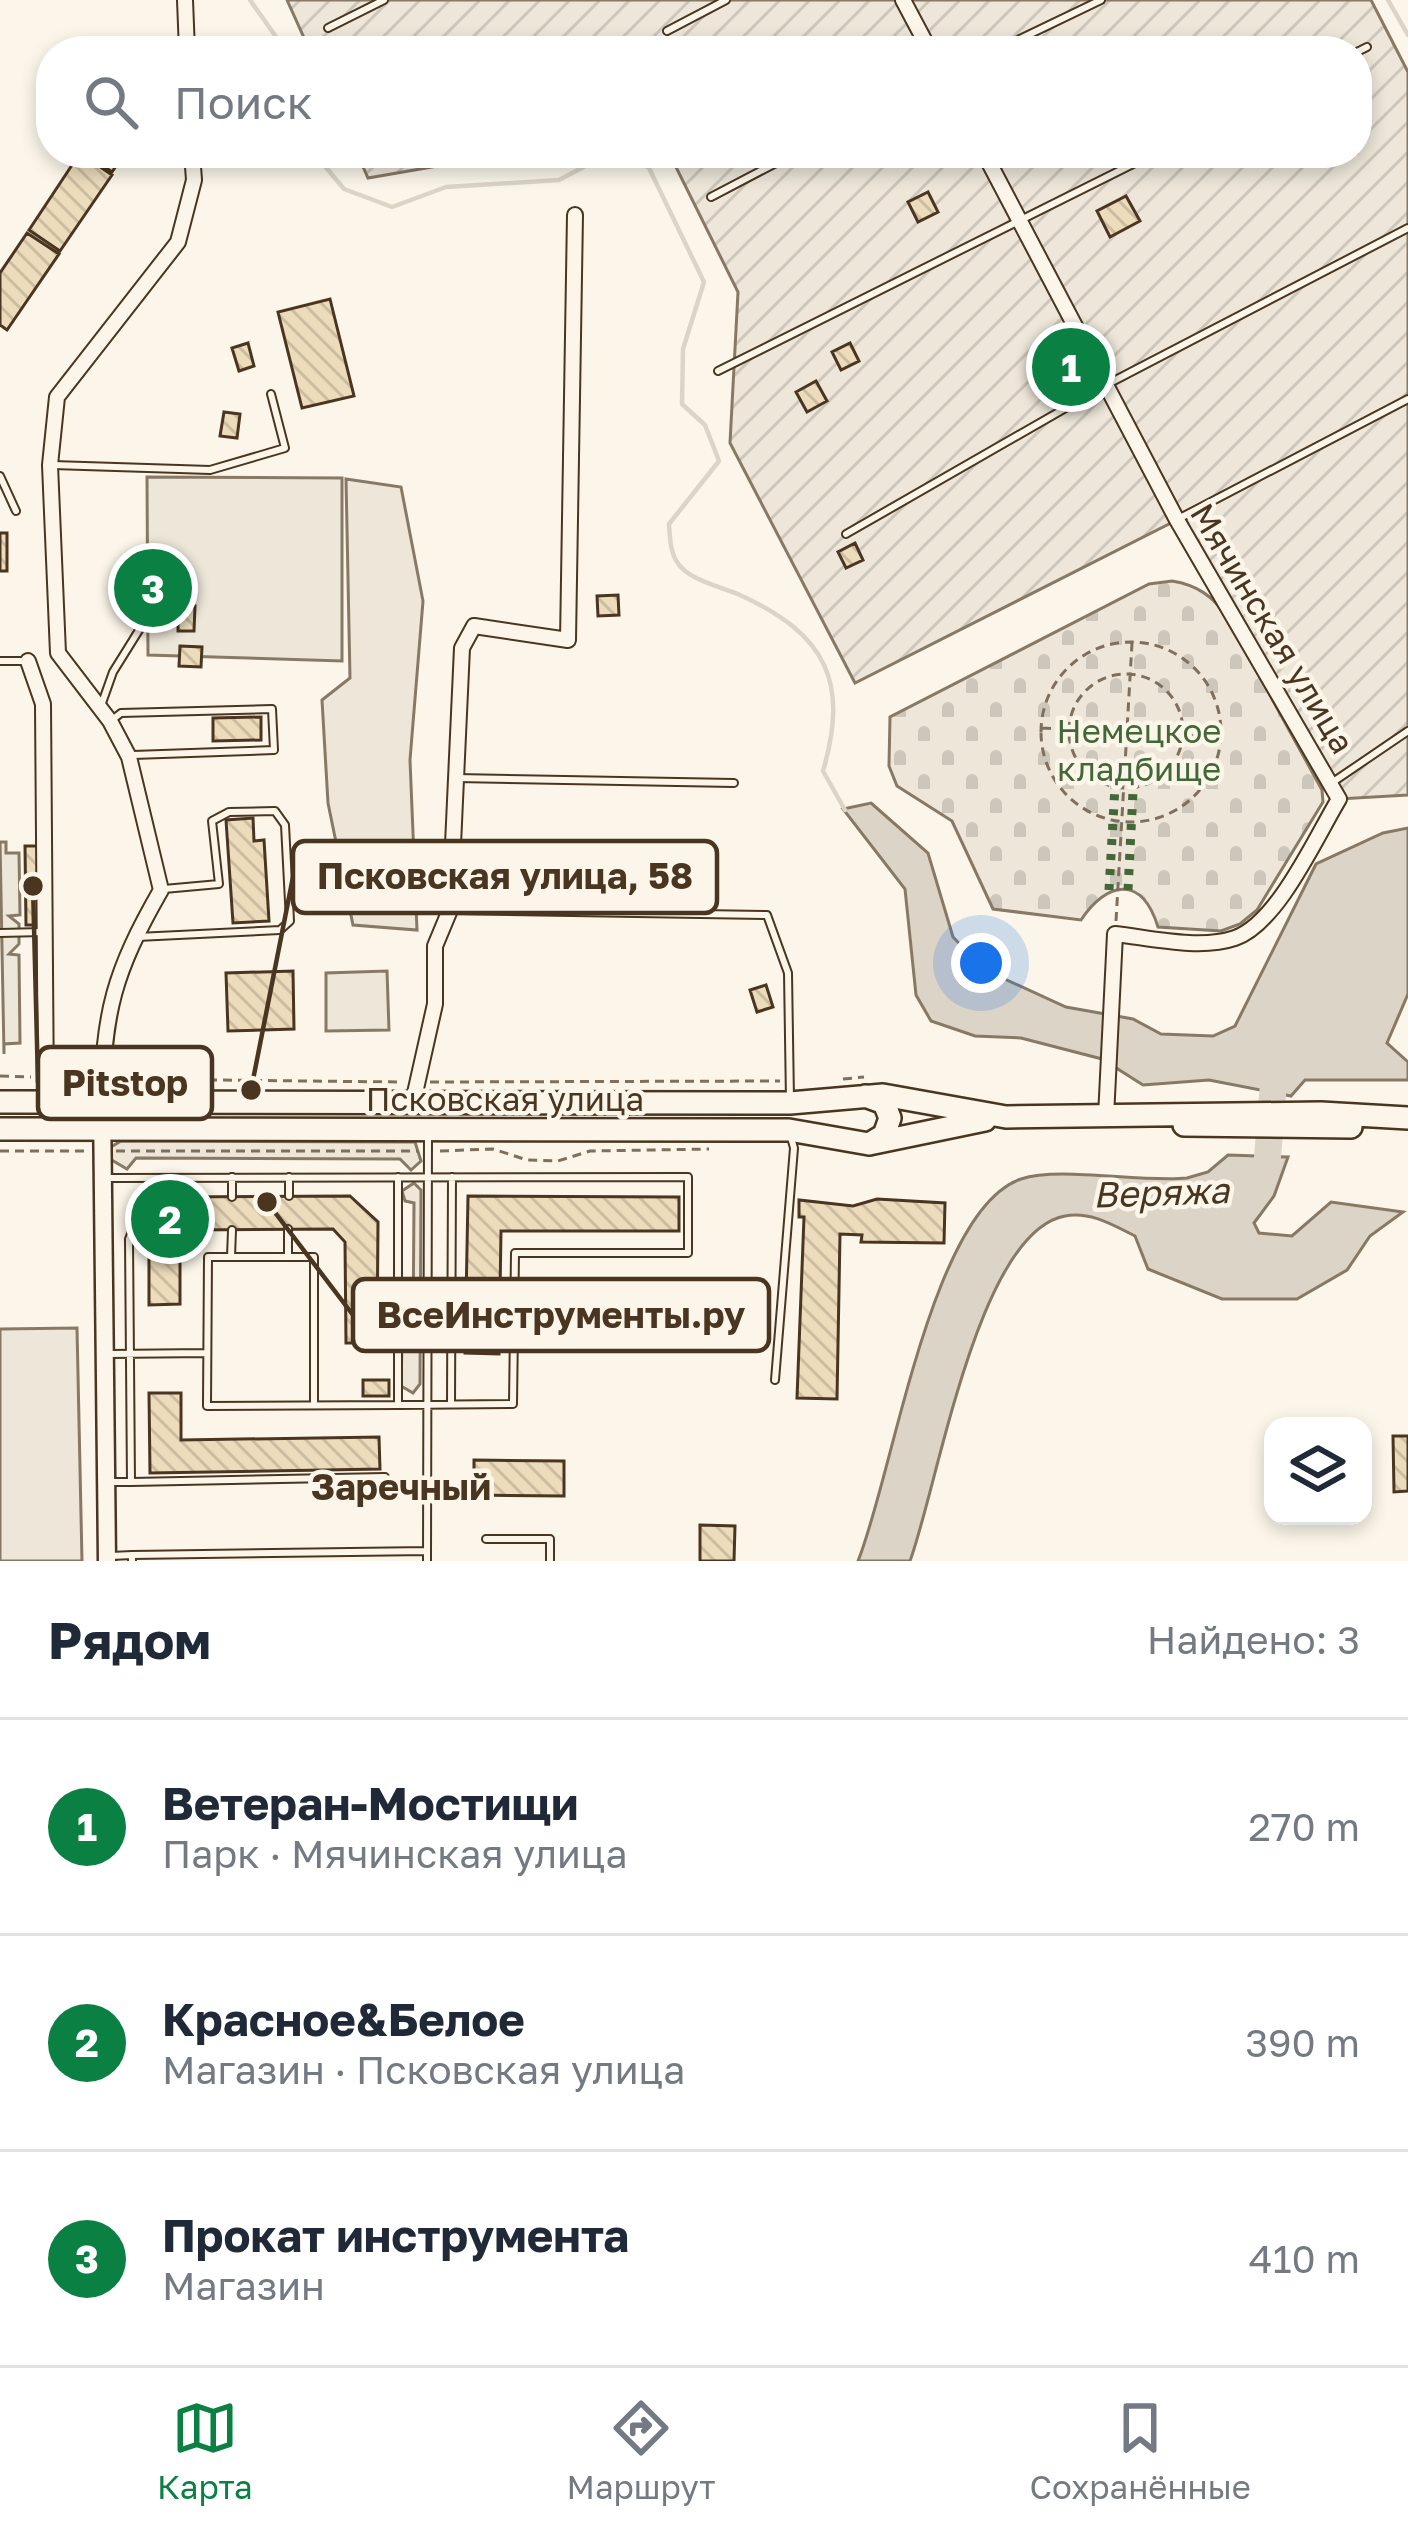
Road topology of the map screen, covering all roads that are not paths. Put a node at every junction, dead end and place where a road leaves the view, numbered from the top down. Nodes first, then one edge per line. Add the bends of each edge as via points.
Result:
1 (184, 0) edge
2 (384, 0) edge
3 (725, 0) edge
4 (903, 0) edge
5 (1101, 0) edge
6 (328, 28) dead end
7 (667, 31) dead end
8 (186, 36) edge
9 (922, 36) edge
10 (1026, 36) edge
11 (194, 168) edge
12 (766, 168) edge
13 (992, 168) edge
14 (1124, 168) edge
15 (711, 197) dead end
16 (574, 214) dead end
17 (1019, 220) junction
18 (1408, 228) edge
19 (718, 371) dead end
20 (1104, 386) junction
21 (271, 394) dead end
22 (1408, 400) edge
23 (50, 465) junction
24 (0, 476) edge
25 (16, 511) dead end
26 (1177, 520) junction
27 (846, 534) dead end
28 (170, 624) dead end
29 (0, 661) edge
30 (28, 661) joint
31 (104, 717) junction
32 (1408, 731) edge
33 (129, 757) junction
34 (453, 778) junction
35 (1333, 782) junction
36 (734, 783) dead end
37 (161, 890) junction
38 (450, 910) junction
39 (46, 932) junction
40 (0, 933) edge
41 (133, 938) junction
42 (102, 1091) junction
43 (416, 1092) junction
44 (790, 1092) junction
45 (863, 1095) junction
46 (0, 1102) edge
47 (46, 1102) junction
48 (1006, 1117) junction
49 (1106, 1117) junction
50 (1408, 1121) edge
51 (0, 1130) edge
52 (789, 1130) junction
53 (102, 1141) junction
54 (428, 1141) junction
55 (869, 1144) junction
56 (232, 1177) junction
57 (289, 1177) junction
58 (428, 1177) junction
59 (452, 1177) junction
60 (103, 1178) junction
61 (167, 1178) junction
62 (398, 1178) junction
63 (289, 1196) dead end
64 (232, 1197) dead end
65 (288, 1229) dead end
66 (232, 1230) dead end
67 (231, 1257) junction
68 (288, 1257) junction
69 (207, 1353) junction
70 (105, 1354) junction
71 (129, 1354) junction
72 (776, 1380) dead end
73 (451, 1404) junction
74 (398, 1405) junction
75 (427, 1405) junction
76 (314, 1406) junction
77 (385, 1477) dead end
78 (106, 1482) junction
79 (131, 1482) junction
80 (485, 1539) dead end
81 (427, 1556) edge
82 (107, 1558) edge
83 (132, 1558) edge
84 (550, 1561) edge

1 - 8 street
2 - 6 lane
3 - 7 lane
4 - 9 street
5 - 10 lane
11 - 23 street via 178,242 57,397
12 - 15 lane
13 - 17 street, Мячинская улица
14 - 17 lane
16 - 34 street via 568,640 474,626 462,648
17 - 19 lane
17 - 20 street, Мячинская улица
18 - 20 lane
20 - 26 street, Мячинская улица
20 - 27 lane
21 - 23 lane via 285,448 210,470
22 - 26 lane
23 - 31 street via 58,653
24 - 25 lane
26 - 35 street, Мячинская улица
28 - 31 lane via 141,627 112,672
29 - 30 lane
30 - 39 street via 44,704
31 - 33 street
31 - 33 lane via 272,709 274,750
32 - 35 lane
33 - 37 street
34 - 36 lane
34 - 38 street
35 - 49 street, Мячинская улица via 1339,799 1256,926 1218,942 1115,934
37 - 41 street
37 - 41 lane via 219,884 212,821 229,812 275,811 285,825 290,921 280,930
38 - 43 street via 435,946 435,1004
38 - 44 lane via 767,915 788,974
39 - 40 lane
39 - 47 street
41 - 42 street via 104,1017
42 - 43 main road, Псковская улица
42 - 47 main road, Псковская улица
42 - 53 street
43 - 44 main road, Псковская улица
44 - 45 main road, Псковская улица
45 - 48 main road, Псковская улица
45 - 55 main road via 884,1103 890,1118 884,1135
46 - 47 main road, Псковская улица
48 - 49 main road, Псковская улица
48 - 55 main road, Псковская улица
49 - 50 main road, Псковская улица
51 - 53 main road, Псковская улица
52 - 54 main road, Псковская улица
52 - 55 main road, Псковская улица
52 - 72 lane
53 - 54 main road, Псковская улица
53 - 60 street
54 - 58 lane
56 - 57 lane
56 - 61 lane
56 - 64 lane
57 - 62 lane
57 - 63 lane
58 - 59 lane
58 - 62 lane
58 - 75 lane
59 - 73 lane
59 - 73 lane via 688,1177 688,1252 515,1253 513,1404
60 - 61 lane
60 - 70 street
61 - 71 lane via 142,1204 129,1239
62 - 74 lane
65 - 68 lane
66 - 67 lane
67 - 68 lane
67 - 69 lane via 208,1257
68 - 76 lane via 314,1257
69 - 71 lane
69 - 76 lane via 207,1406
70 - 71 lane
70 - 78 street
71 - 79 lane
73 - 75 lane
74 - 75 lane
74 - 76 lane
75 - 81 lane
77 - 79 lane
78 - 79 lane
78 - 82 street
80 - 84 lane via 550,1539
81 - 83 lane
82 - 83 lane

